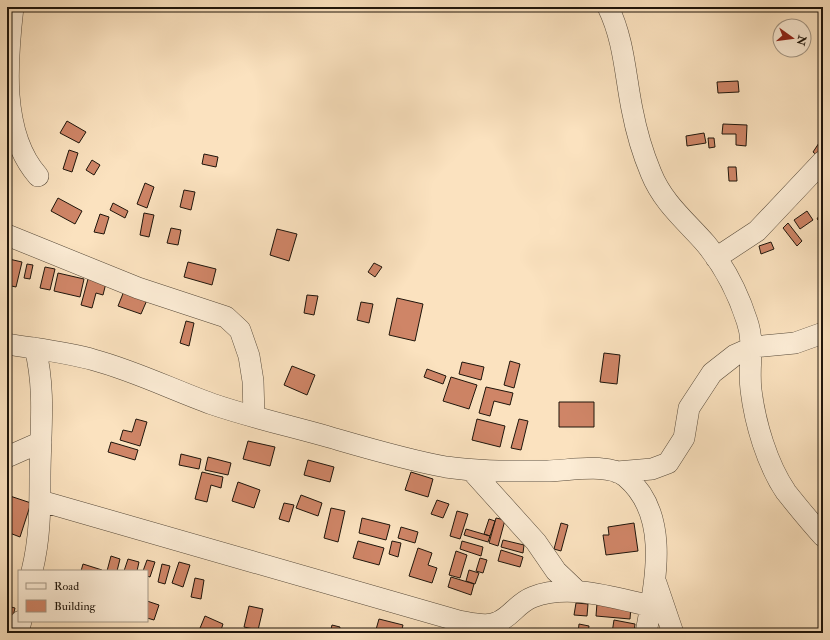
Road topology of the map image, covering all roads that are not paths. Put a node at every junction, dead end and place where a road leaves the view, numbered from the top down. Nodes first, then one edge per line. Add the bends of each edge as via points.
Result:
1 (13, 7) edge
2 (608, 7) edge
3 (823, 161) edge
4 (38, 176) dead end
5 (7, 235) edge
6 (716, 258) junction
7 (823, 333) edge
8 (7, 344) edge
9 (752, 347) junction
10 (35, 348) junction
11 (254, 416) junction
12 (41, 442) junction
13 (7, 457) edge
14 (471, 470) junction
15 (617, 472) junction
16 (41, 502) junction
17 (823, 536) edge
18 (32, 570) edge
19 (654, 577) junction
20 (578, 592) junction
21 (650, 606) junction
22 (21, 622) edge
23 (498, 628) edge
24 (18, 633) edge
25 (646, 633) edge
26 (673, 633) edge

1 - 4 street via 8,51 12,123 18,146
2 - 6 street via 620,38 632,110 651,173 665,201
3 - 6 street via 757,231
5 - 11 street via 138,288 226,318 240,330 249,356
6 - 9 street via 725,270 740,303 747,321
7 - 9 street via 796,343
8 - 10 street
9 - 15 street via 735,355 712,373 689,408 684,438 668,463 652,469
9 - 17 street via 751,388 760,432 772,465 786,491
10 - 11 street via 96,361 212,404
10 - 12 street via 42,388
11 - 14 street via 388,454
12 - 13 street
12 - 16 street
14 - 15 street via 551,471 586,468
14 - 20 street via 536,542 556,571
15 - 19 street via 626,476 648,502 655,526
16 - 18 street via 38,543
16 - 23 street via 459,622
19 - 21 street
19 - 26 street
20 - 21 street
20 - 23 street via 558,592 534,597 518,604
21 - 25 street
22 - 24 street

